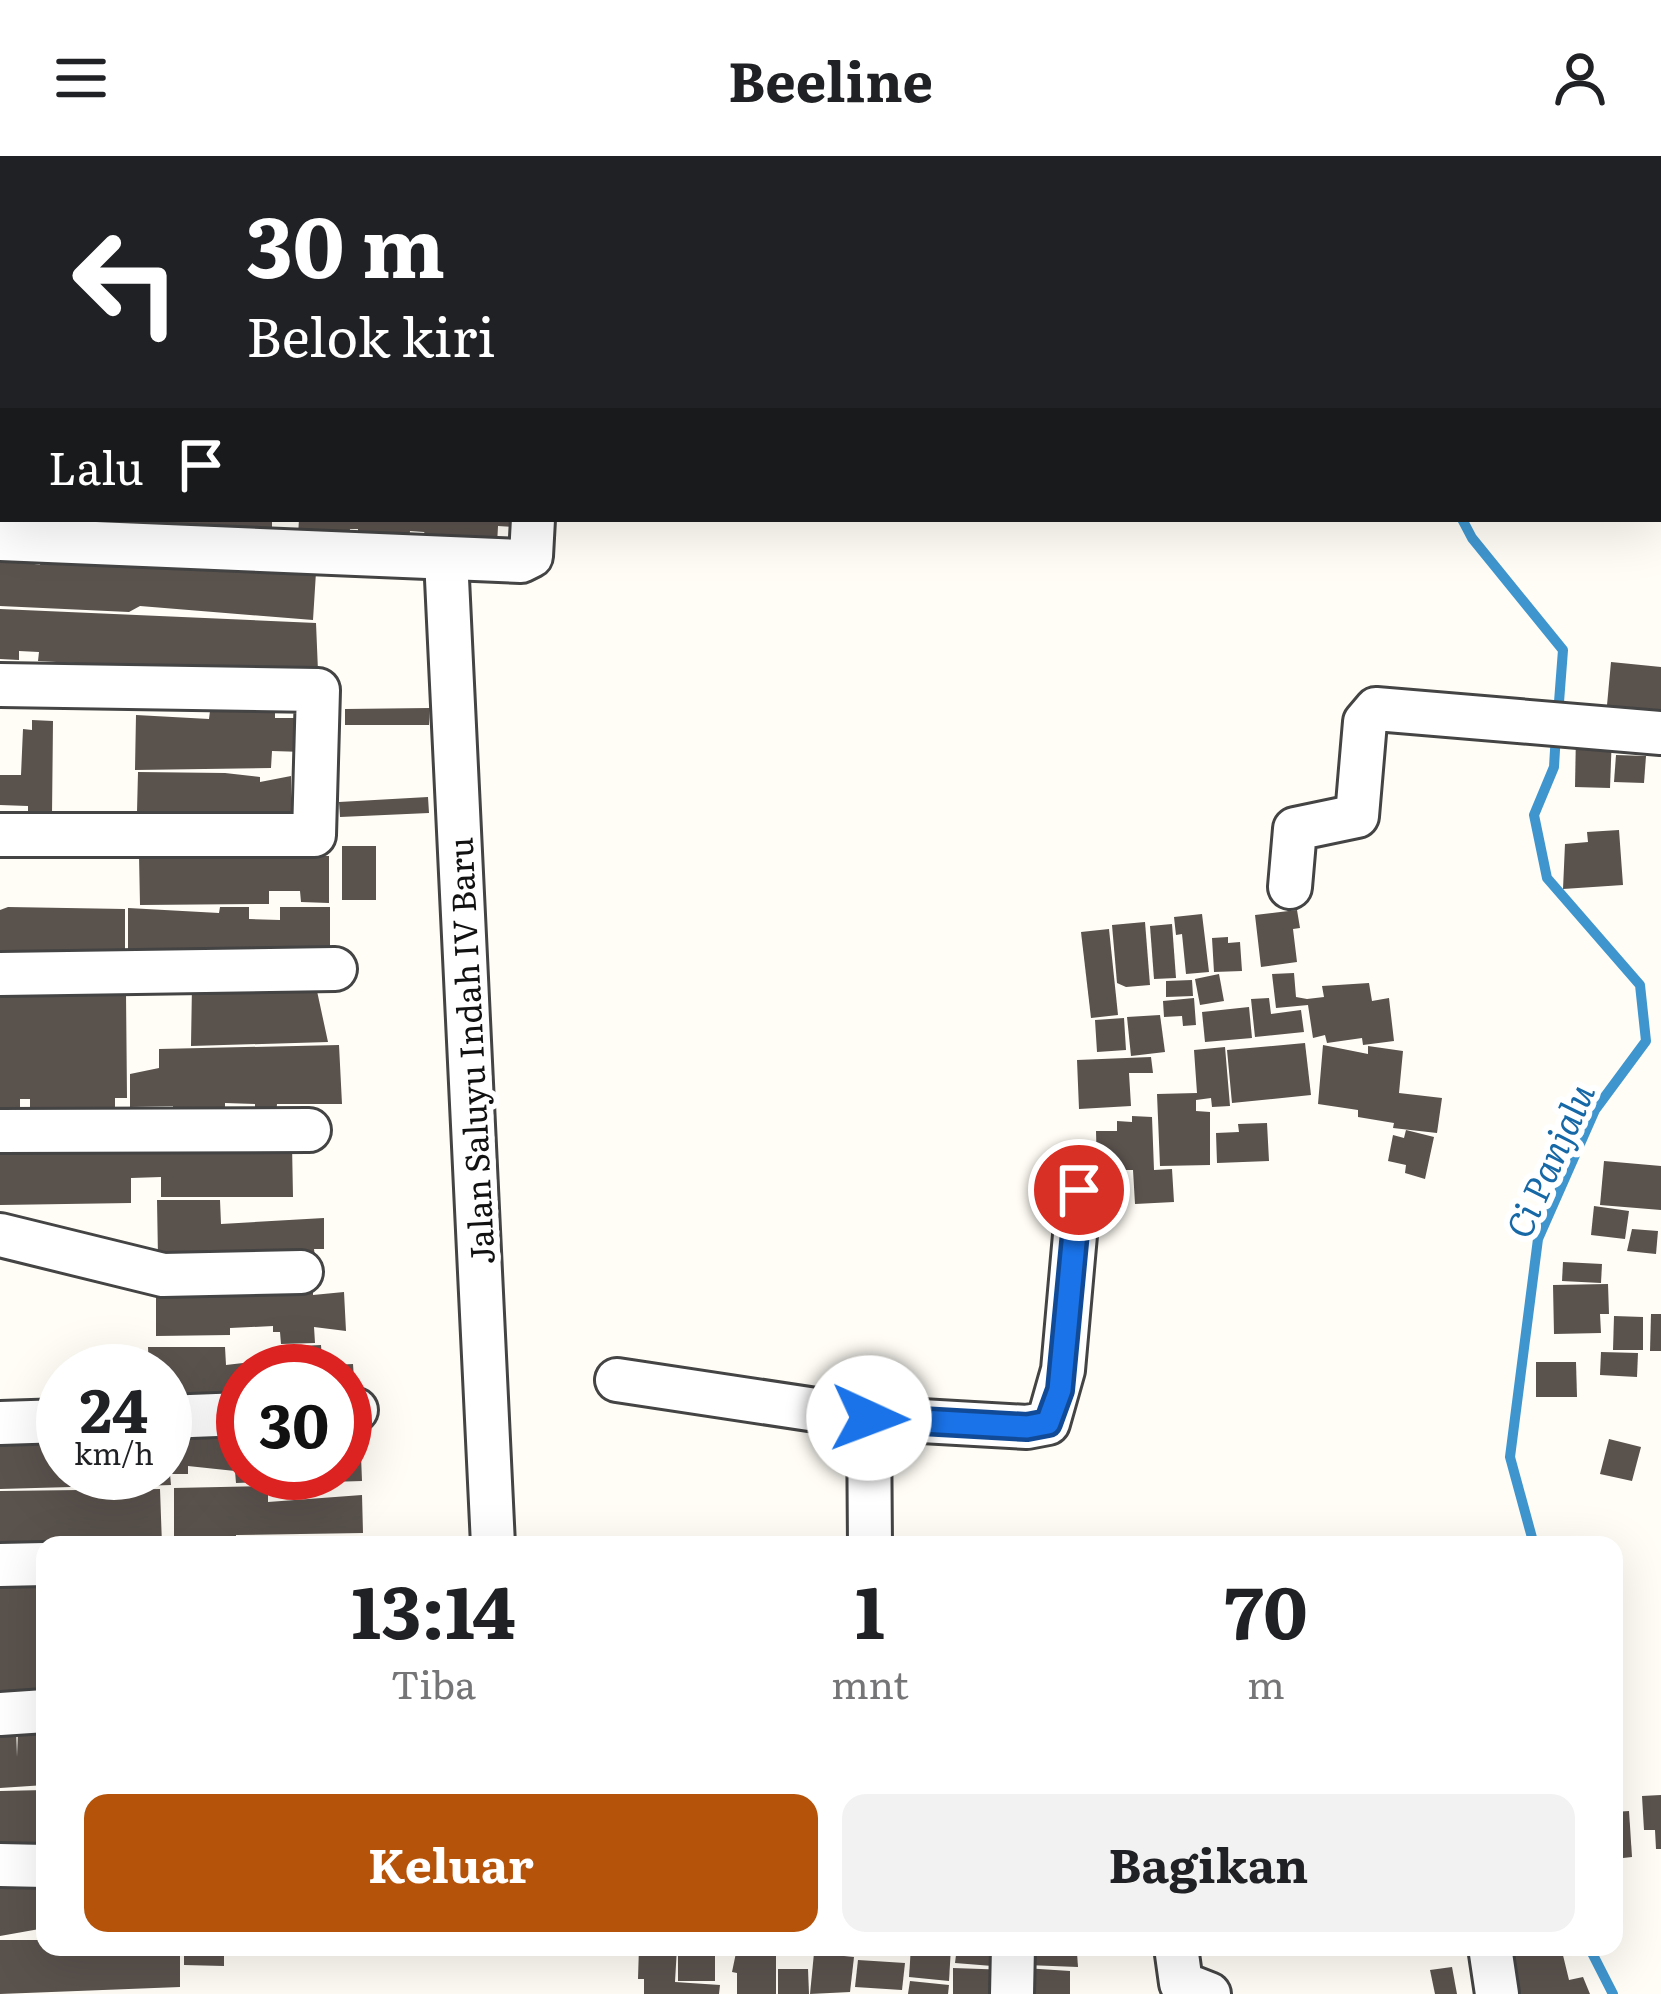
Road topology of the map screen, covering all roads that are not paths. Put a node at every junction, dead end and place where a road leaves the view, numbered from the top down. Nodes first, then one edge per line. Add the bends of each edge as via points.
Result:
1 (533, 522) edge
2 (0, 538) edge
3 (446, 558) junction
4 (0, 686) edge
5 (1661, 733) edge
6 (0, 835) edge
7 (1290, 887) dead end
8 (334, 969) dead end
9 (0, 974) edge
10 (309, 1130) dead end
11 (0, 1131) edge
12 (1079, 1190) dead end
13 (0, 1235) edge
14 (301, 1272) dead end
15 (617, 1380) dead end
16 (869, 1418) junction
17 (36, 1421) edge
18 (0, 1423) edge
19 (493, 1536) edge
20 (870, 1536) edge
21 (36, 1564) edge
22 (0, 1565) edge
23 (36, 1712) edge
24 (0, 1714) edge
25 (0, 1865) edge
26 (36, 1866) edge
27 (1013, 1956) edge
28 (1177, 1956) edge
29 (1491, 1956) edge
30 (1012, 1994) edge
31 (1209, 1994) edge
32 (1497, 1994) edge

1 - 3 street via 531,556 521,561
2 - 3 street
3 - 19 street, Jalan Saluyu Indah IV Baru
4 - 6 street via 318,690 314,836
5 - 7 street via 1414,710 1367,714 1357,816 1295,829
8 - 9 street
10 - 11 street
12 - 16 street via 1053,1413 1027,1427
13 - 14 street via 163,1275
15 - 16 street
16 - 20 street
17 - 18 street
21 - 22 street
23 - 24 street
25 - 26 street
27 - 30 street
28 - 31 street via 1181,1983
29 - 32 street

